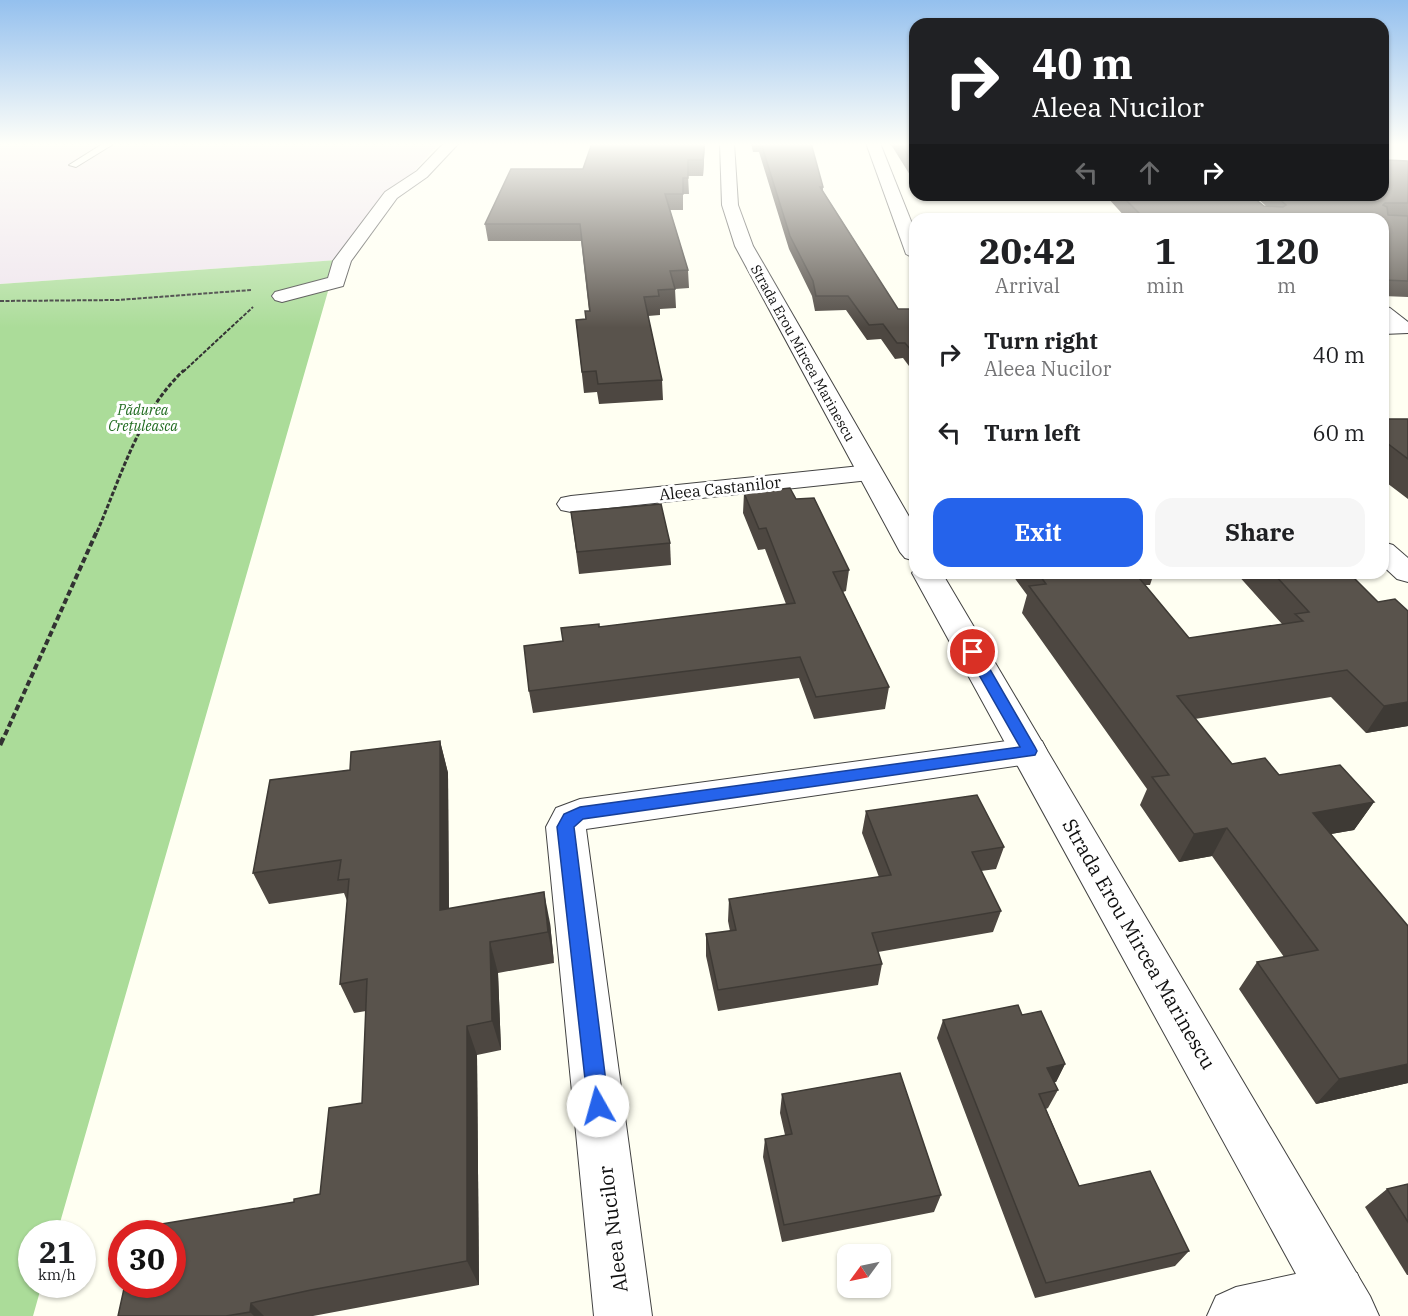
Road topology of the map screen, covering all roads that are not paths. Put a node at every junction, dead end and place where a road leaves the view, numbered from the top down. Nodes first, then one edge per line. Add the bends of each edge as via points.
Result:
1 (384, 204) edge
2 (730, 204) edge
3 (896, 204) edge
4 (909, 238) edge
5 (282, 296) dead end
6 (870, 473) junction
7 (571, 504) dead end
8 (909, 541) edge
9 (1389, 556) edge
10 (1408, 573) edge
11 (930, 579) edge
12 (1029, 751) junction
13 (1344, 1305) edge
14 (623, 1316) edge
15 (1236, 1316) edge

1 - 5 street via 342,261 336,282
2 - 6 street, Strada Erou Mircea Marinescu via 744,246
3 - 4 street
6 - 7 street, Aleea Castanilor
6 - 8 street, Strada Erou Mircea Marinescu
9 - 10 street
11 - 12 street, Strada Erou Mircea Marinescu
12 - 13 street, Strada Erou Mircea Marinescu
12 - 14 street, Aleea Nucilor via 580,814 570,819 566,827
13 - 15 street

